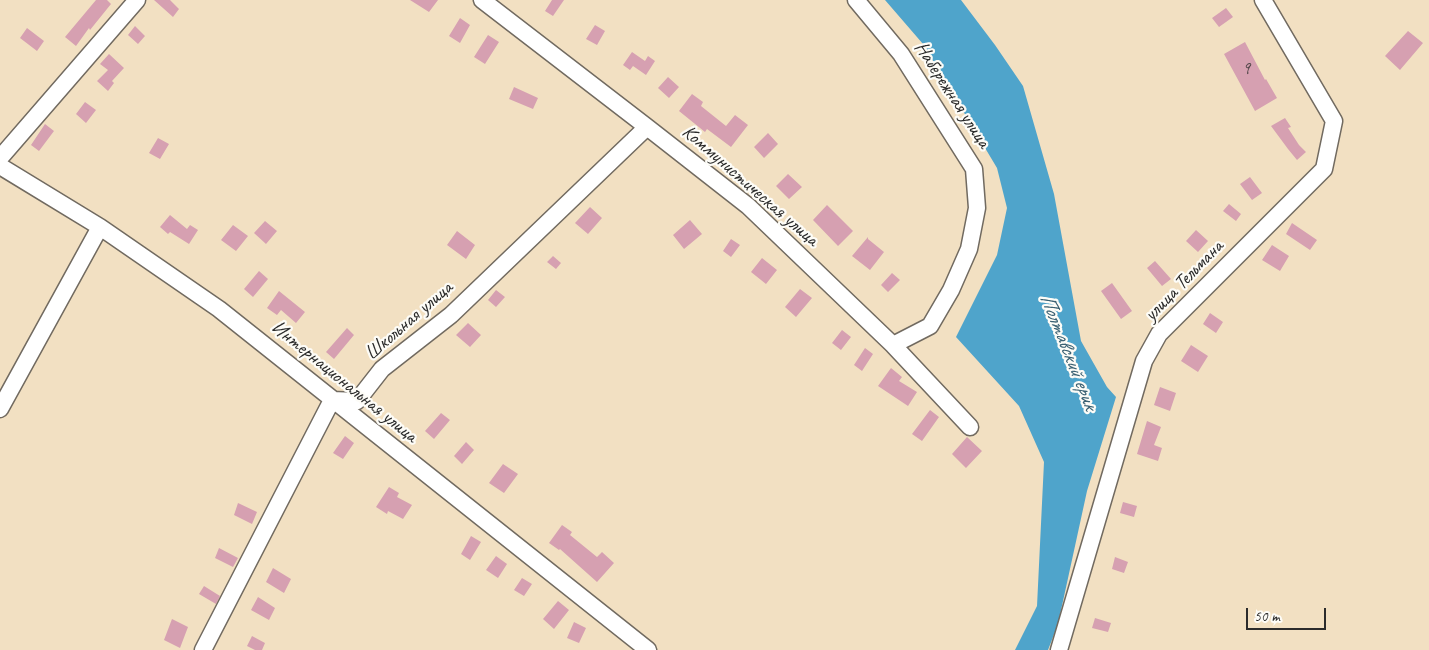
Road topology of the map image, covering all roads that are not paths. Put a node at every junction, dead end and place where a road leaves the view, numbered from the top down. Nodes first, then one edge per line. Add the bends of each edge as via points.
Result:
1 (138, 0) edge
2 (482, 0) edge
3 (856, 0) edge
4 (1263, 0) edge
5 (647, 126) junction
6 (0, 158) edge
7 (0, 166) edge
8 (100, 227) junction
9 (893, 345) junction
10 (332, 400) junction
11 (0, 408) edge
12 (970, 427) dead end
13 (203, 650) edge
14 (648, 650) edge
15 (1059, 650) edge

1 - 6 street
2 - 5 street, Коммунистическая улица
3 - 9 street, Набережная улица via 902,54 974,169 976,208 969,249 951,290 930,326
4 - 15 street, улица Тельмана via 1334,121 1324,169 1159,334 1144,361
5 - 9 street, Коммунистическая улица via 748,206
5 - 10 street, Школьная улица via 451,315 382,369 357,401
7 - 8 street, Интернациональная улица
8 - 10 street, Интернациональная улица via 219,309
8 - 11 street
9 - 12 street, Коммунистическая улица
10 - 13 street
10 - 14 street, Интернациональная улица

